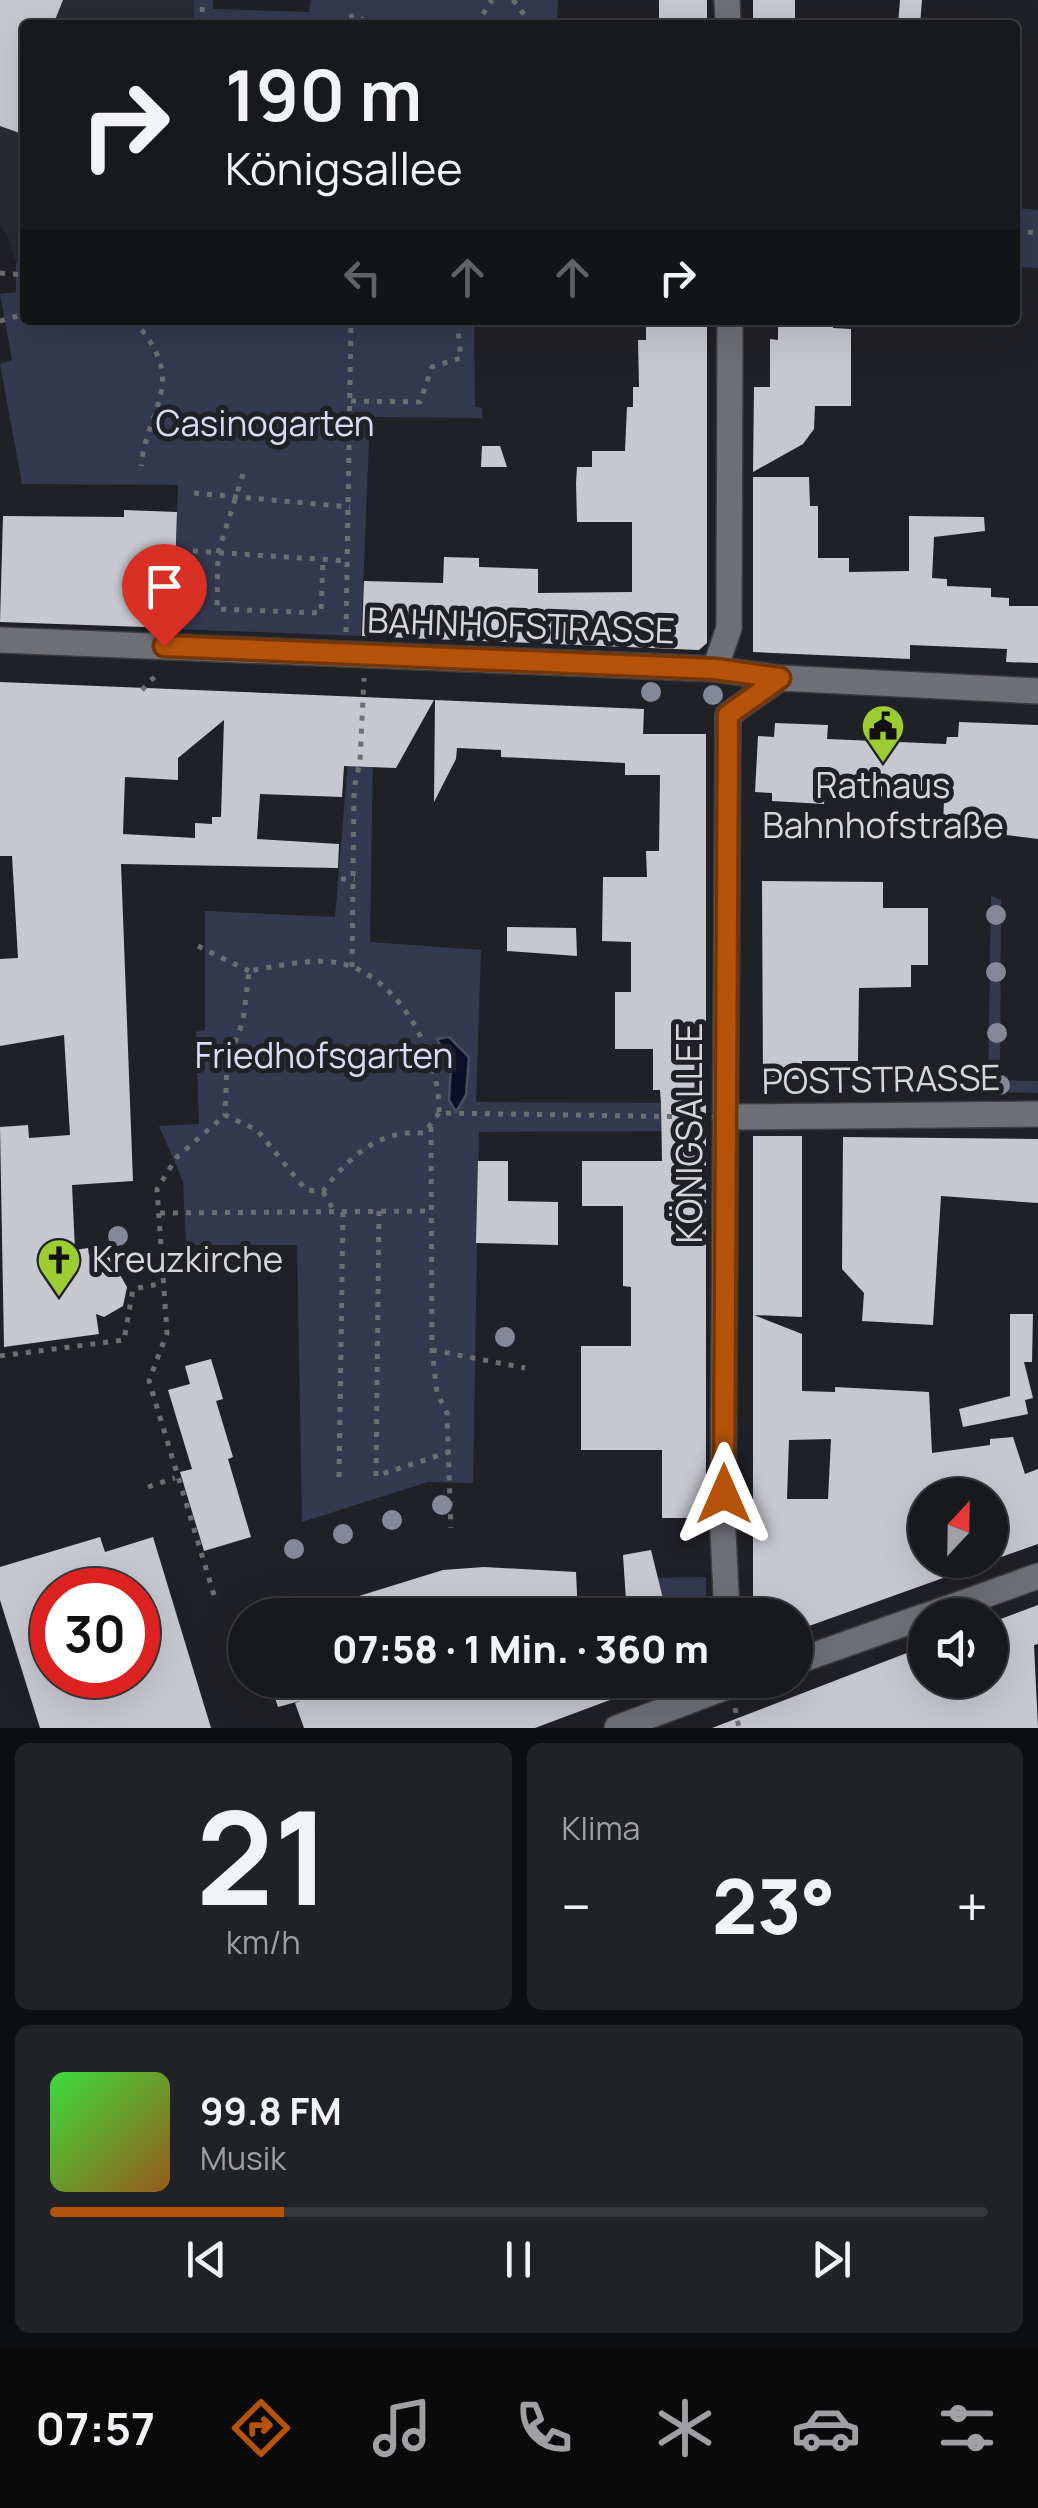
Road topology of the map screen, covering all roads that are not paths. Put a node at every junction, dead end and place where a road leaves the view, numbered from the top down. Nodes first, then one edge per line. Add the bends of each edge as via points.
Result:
1 (730, 325) edge
2 (0, 640) edge
3 (715, 669) junction
4 (780, 678) junction
5 (1038, 691) edge
6 (1038, 1114) edge
7 (725, 1118) junction
8 (1038, 1576) edge
9 (727, 1598) edge
10 (977, 1598) edge
11 (908, 1623) edge
12 (813, 1656) edge
13 (694, 1698) edge
14 (617, 1728) edge

1 - 3 street via 729,628
2 - 3 street, BAHNHOFSTRASSE
3 - 4 street, BAHNHOFSTRASSE
4 - 5 street, BAHNHOFSTRASSE
4 - 7 street, KÖNIGSALLEE via 728,715
6 - 7 street, POSTSTRASSE
7 - 9 street, KÖNIGSALLEE
8 - 10 street
11 - 12 street
13 - 14 street

